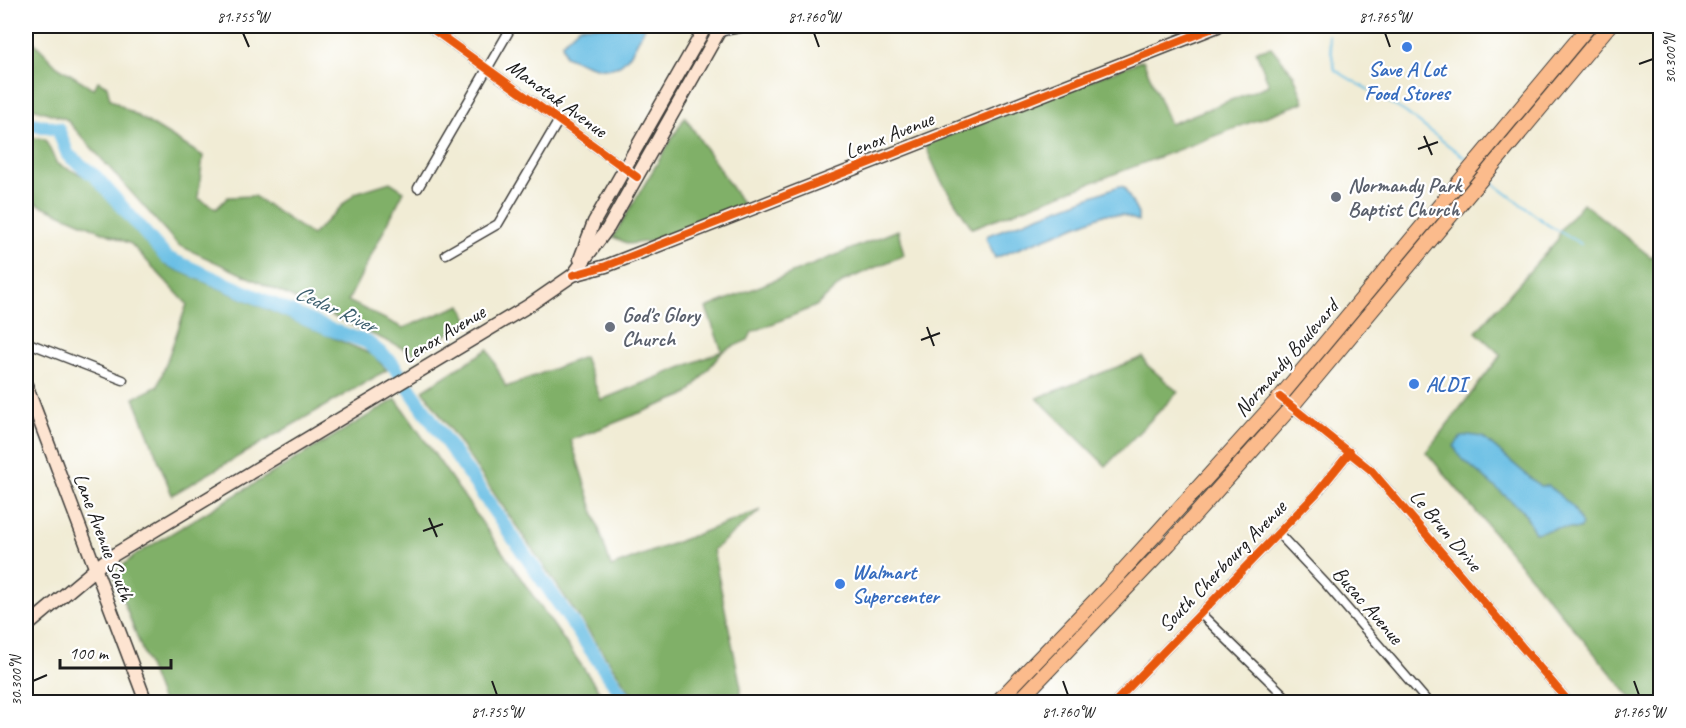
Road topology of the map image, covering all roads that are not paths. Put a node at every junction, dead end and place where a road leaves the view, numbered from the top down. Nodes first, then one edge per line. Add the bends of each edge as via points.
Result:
1 (428, 26) edge
2 (512, 26) edge
3 (750, 26) edge
4 (1218, 26) edge
5 (1589, 26) edge
6 (1609, 26) edge
7 (704, 29) edge
8 (720, 29) edge
9 (487, 69) junction
10 (559, 120) junction
11 (625, 169) junction
12 (637, 177) junction
13 (418, 188) dead end
14 (446, 254) dead end
15 (573, 276) junction
16 (26, 342) edge
17 (123, 380) dead end
18 (26, 385) edge
19 (1280, 397) junction
20 (1293, 405) junction
21 (1350, 452) junction
22 (1278, 533) junction
23 (95, 569) junction
24 (1200, 615) junction
25 (26, 627) edge
26 (1123, 695) junction
27 (146, 702) edge
28 (997, 702) edge
29 (1018, 702) edge
30 (1115, 702) edge
31 (1131, 702) edge
32 (1291, 702) edge
33 (1428, 702) edge
34 (1569, 702) edge

1 - 9 street, Manotak Avenue
2 - 9 street
3 - 8 street
4 - 15 main road, Lenox Avenue
5 - 19 main road, Normandy Boulevard
6 - 20 main road, Normandy Boulevard
7 - 8 main road
7 - 11 main road
8 - 12 main road
9 - 10 street, Manotak Avenue
9 - 13 street
10 - 11 street, Manotak Avenue
10 - 14 street via 498,224
11 - 12 street, Manotak Avenue
11 - 15 main road via 594,222
12 - 15 main road via 608,228
15 - 23 main road, Lenox Avenue
16 - 17 street
18 - 23 main road, Lane Avenue South
19 - 20 street, Le Brun Drive
19 - 28 main road, Normandy Boulevard via 1107,588
20 - 21 street, Le Brun Drive
20 - 29 main road, Normandy Boulevard via 1169,544
21 - 22 street, South Cherbourg Avenue
21 - 34 street, Le Brun Drive via 1389,490
22 - 24 street, South Cherbourg Avenue
22 - 33 street, Busac Avenue
23 - 25 main road, Lenox Avenue
23 - 27 main road, Lane Avenue South
24 - 26 street, South Cherbourg Avenue
24 - 32 street
26 - 30 street, South Cherbourg Avenue
26 - 31 street

